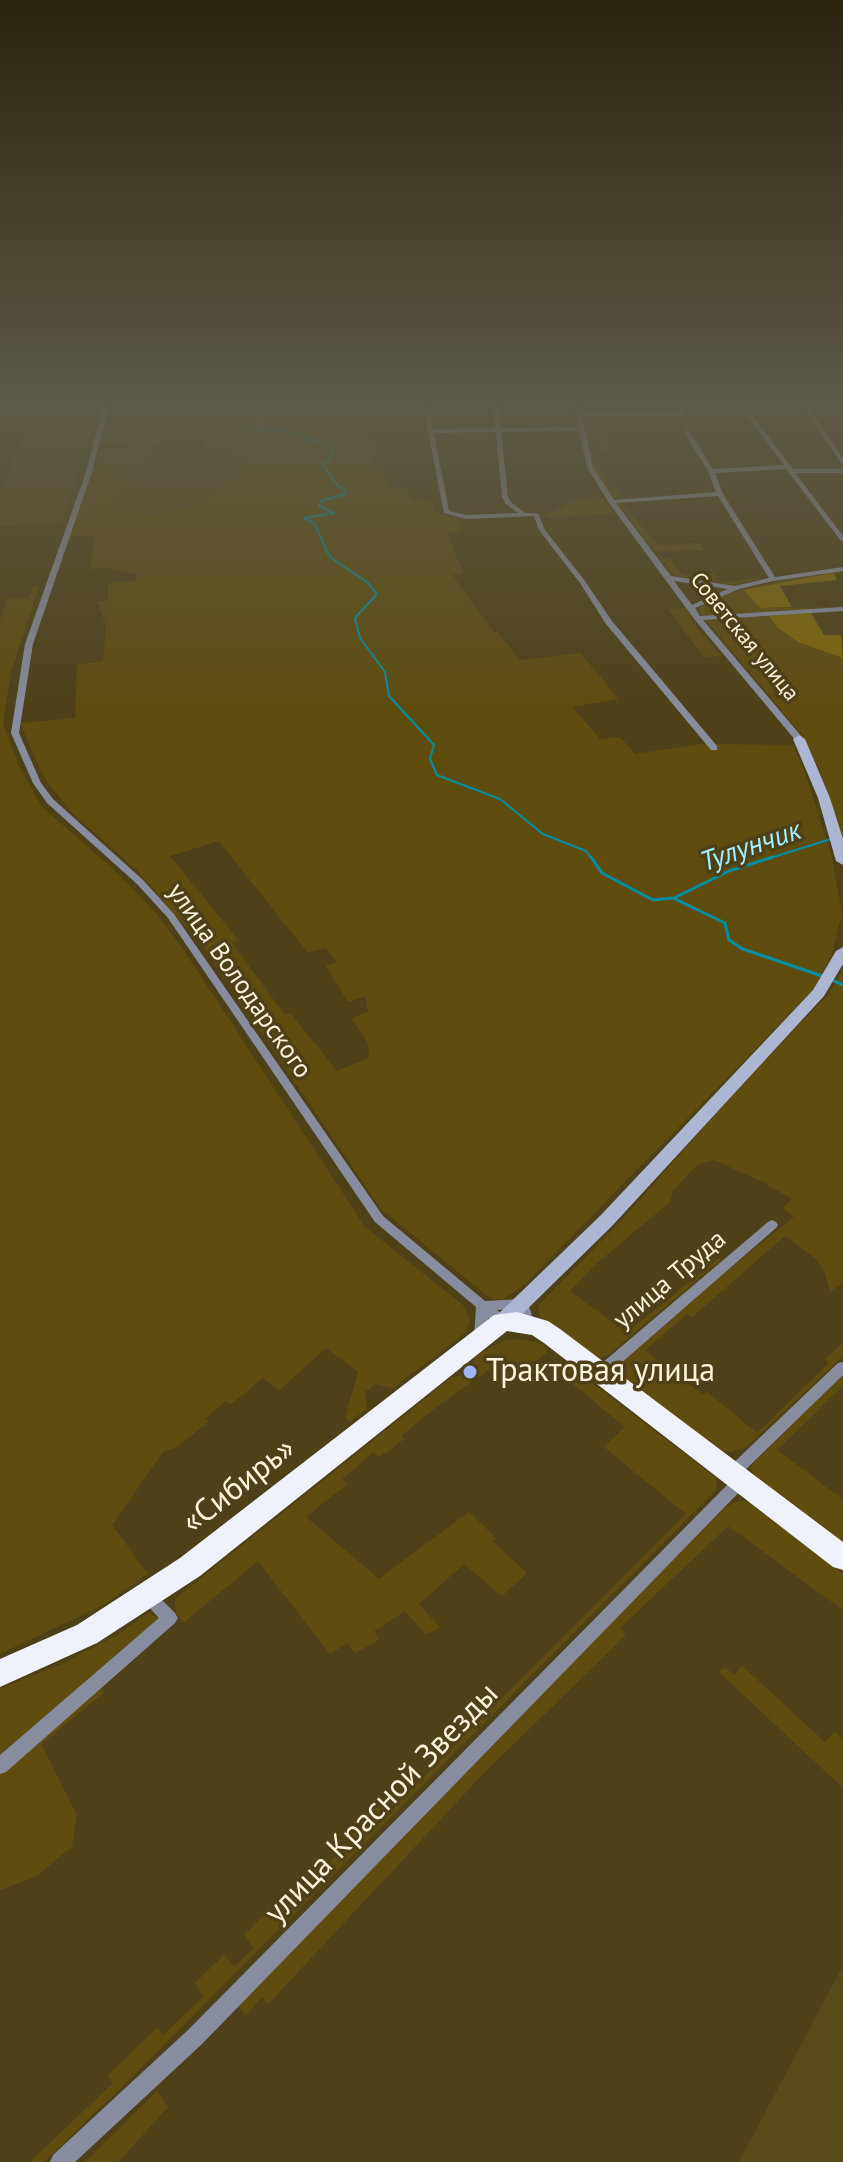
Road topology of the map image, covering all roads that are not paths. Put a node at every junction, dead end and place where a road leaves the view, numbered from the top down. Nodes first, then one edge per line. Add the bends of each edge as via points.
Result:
1 (77, 507) edge
2 (446, 507) edge
3 (512, 507) edge
4 (615, 507) edge
5 (728, 507) edge
6 (818, 507) edge
7 (525, 513) junction
8 (843, 540) edge
9 (843, 569) edge
10 (669, 578) junction
11 (773, 579) junction
12 (737, 588) junction
13 (692, 607) junction
14 (843, 609) edge
15 (698, 618) junction
16 (799, 739) joint
17 (714, 748) dead end
18 (843, 861) edge
19 (843, 951) edge
20 (772, 1225) dead end
21 (526, 1314) junction
22 (488, 1322) junction
23 (843, 1367) edge
24 (599, 1374) junction
25 (736, 1477) junction
26 (843, 1558) edge
27 (148, 1596) junction
28 (0, 1673) edge
29 (0, 1766) edge
30 (60, 2162) edge

1 - 22 street, улица Володарского via 29,644 15,733 37,783 171,916 379,1219
2 - 7 street via 458,517
3 - 7 street
4 - 10 street, Советская улица
5 - 11 street
6 - 8 street
7 - 17 street via 536,514 609,622
9 - 11 street
10 - 12 street
10 - 13 street, Советская улица
11 - 12 street
12 - 13 street
13 - 15 street, Советская улица
14 - 15 street
15 - 16 street, Советская улица
16 - 18 street, Советская улица
19 - 21 street via 819,993
20 - 24 street, улица Труда
21 - 22 highway via 517,1321
21 - 24 highway
22 - 27 highway, «Сибирь»
23 - 25 street, улица Красной Звезды
24 - 25 highway
25 - 26 highway
25 - 30 street, улица Красной Звезды via 195,2037
27 - 28 highway, «Сибирь» via 87,1634
27 - 29 street via 170,1618

